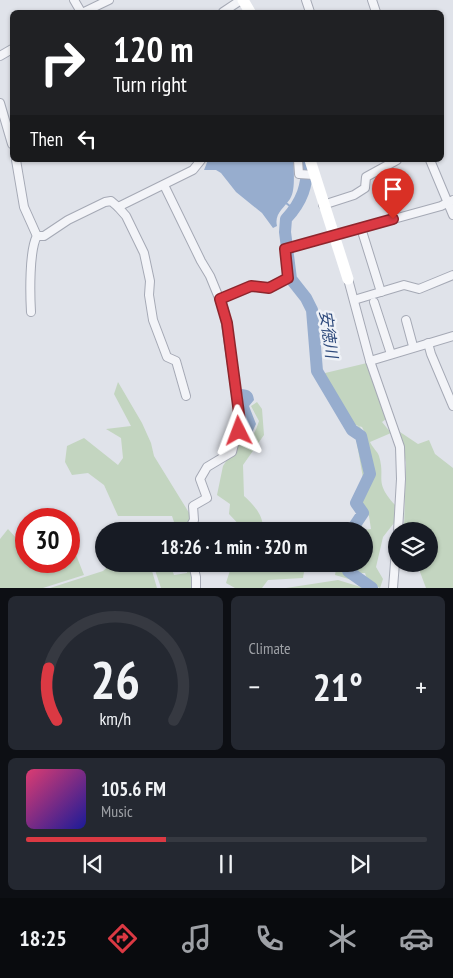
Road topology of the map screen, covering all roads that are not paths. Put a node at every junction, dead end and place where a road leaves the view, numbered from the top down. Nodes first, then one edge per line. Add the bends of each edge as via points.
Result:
1 (109, 0) edge
2 (242, 0) edge
3 (95, 10) edge
4 (226, 10) edge
5 (0, 103) edge
6 (10, 124) edge
7 (16, 162) edge
8 (195, 162) edge
9 (199, 162) edge
10 (298, 162) edge
11 (311, 162) edge
12 (431, 162) edge
13 (382, 163) edge
14 (193, 170) junction
15 (314, 175) junction
16 (164, 185) junction
17 (451, 202) edge
18 (323, 205) junction
19 (118, 207) junction
20 (453, 215) edge
21 (361, 228) junction
22 (334, 235) junction
23 (37, 236) junction
24 (453, 275) edge
25 (348, 279) joint
26 (381, 292) junction
27 (220, 299) junction
28 (354, 300) junction
29 (374, 302) dead end
30 (32, 312) dead end
31 (406, 320) dead end
32 (453, 336) edge
33 (428, 342) junction
34 (413, 346) junction
35 (391, 354) junction
36 (370, 361) junction
37 (186, 396) dead end
38 (453, 406) edge
39 (193, 522) edge
40 (399, 522) edge
41 (194, 572) edge
42 (394, 572) edge
43 (196, 588) edge
44 (393, 588) edge

1 - 3 street
2 - 4 street
5 - 6 street
7 - 23 street via 24,207
8 - 14 street
9 - 14 street
10 - 15 street via 299,174
11 - 15 street
12 - 17 street
13 - 18 street via 366,177 365,188
14 - 16 street
15 - 18 street
16 - 19 street
16 - 27 street
17 - 20 street
17 - 21 street
18 - 22 street
19 - 23 street via 111,201 105,202 44,236
19 - 37 street via 126,216 144,253 153,320 167,357 176,361
21 - 22 street
21 - 26 street
22 - 25 street
22 - 27 street via 285,249 288,278 279,284 269,288 251,286
23 - 30 street via 32,254
24 - 26 street via 419,289 404,286
25 - 28 street
26 - 28 street
27 - 39 street via 228,330 239,431 232,452 207,467 200,479 206,498 193,506
28 - 36 street
29 - 35 street
31 - 34 street
32 - 33 street
33 - 34 street
33 - 38 street via 430,354
34 - 35 street
35 - 36 street
36 - 40 street via 400,447
41 - 43 street
42 - 44 street

